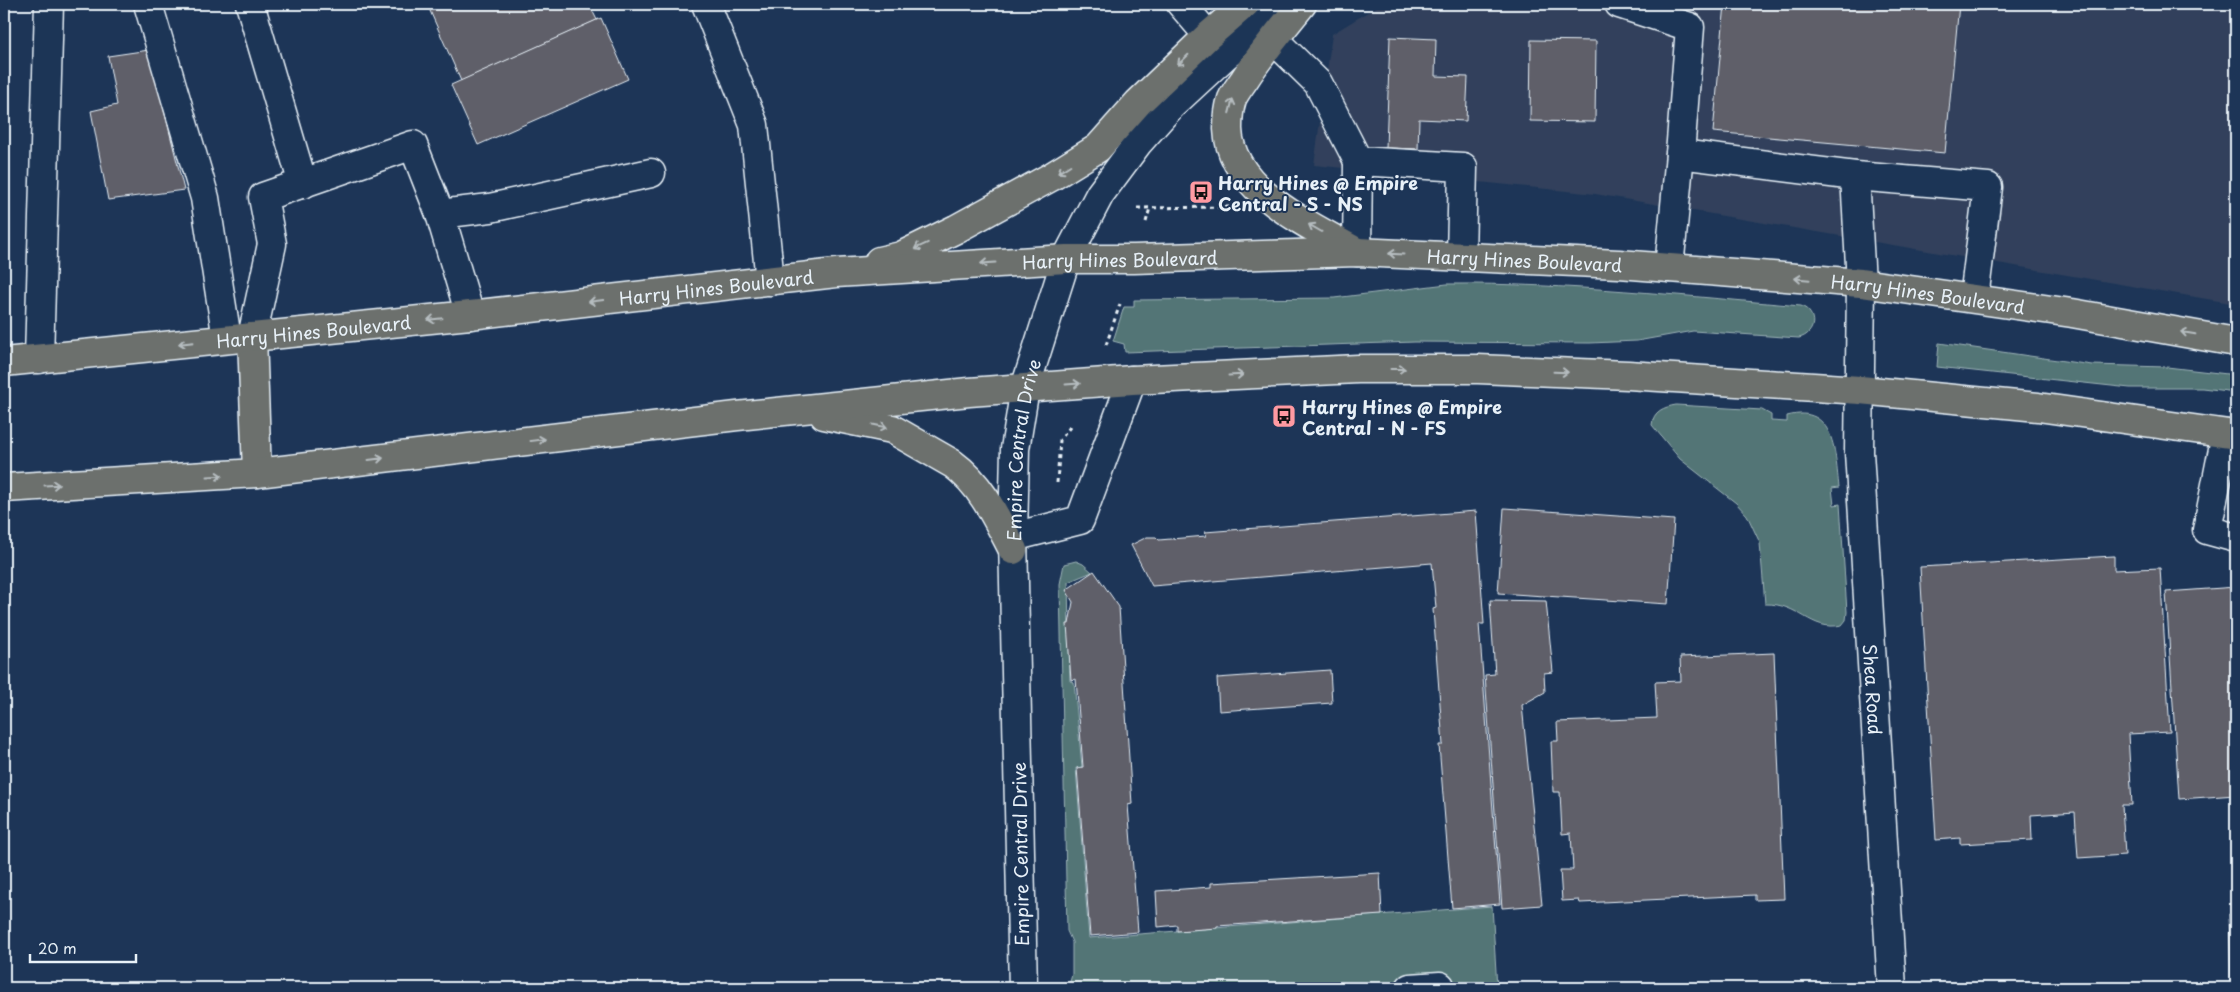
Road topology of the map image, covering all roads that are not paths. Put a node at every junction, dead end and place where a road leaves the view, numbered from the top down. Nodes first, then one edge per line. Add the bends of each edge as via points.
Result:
1 (48, 4) edge
2 (148, 4) edge
3 (250, 4) edge
4 (706, 4) edge
5 (1181, 4) edge
6 (1245, 4) edge
7 (1288, 4) edge
8 (1302, 4) edge
9 (1619, 4) edge
10 (1208, 36) junction
11 (1274, 39) junction
12 (1225, 56) junction
13 (1680, 154) junction
14 (1358, 161) junction
15 (652, 173) dead end
16 (1855, 176) junction
17 (302, 184) junction
18 (440, 214) junction
19 (1357, 252) junction
20 (1461, 257) junction
21 (1066, 259) junction
22 (1669, 268) junction
23 (836, 273) junction
24 (770, 281) junction
25 (1861, 283) junction
26 (1974, 298) junction
27 (470, 315) junction
28 (239, 338) junction
29 (2236, 342) edge
30 (39, 358) junction
31 (4, 362) edge
32 (1132, 380) junction
33 (1025, 388) junction
34 (1860, 390) junction
35 (798, 410) junction
36 (2231, 434) edge
37 (257, 473) junction
38 (4, 488) edge
39 (2236, 538) edge
40 (1013, 544) junction
41 (1440, 986) dead end
42 (1023, 988) edge
43 (1410, 988) edge
44 (1892, 988) edge

1 - 30 street
2 - 28 street via 205,198
3 - 17 street
4 - 24 street via 754,126
5 - 10 street
6 - 10 main road
7 - 12 street, Empire Central Drive
8 - 11 main road
9 - 13 street via 1690,27
10 - 12 street
10 -> 23 main road via 1138,103 1098,148 1051,177 901,256
11 - 14 street via 1318,83
19 -> 11 main road via 1286,211 1248,180 1236,163 1228,141 1232,99
12 - 21 street, Empire Central Drive via 1170,106 1138,143 1100,194
13 - 16 street
13 - 22 street
14 - 19 street
14 - 20 street via 1463,167
15 - 18 street via 490,208
16 - 25 street, Shea Road
16 - 26 street via 1988,187
17 - 18 street via 413,145
17 - 28 street via 263,197 272,244
18 - 27 street
20 -> 19 main road, Harry Hines Boulevard
19 - 21 main road, Harry Hines Boulevard
20 - 22 main road, Harry Hines Boulevard
21 -> 23 main road, Harry Hines Boulevard
21 - 33 street, Empire Central Drive
25 -> 22 main road, Harry Hines Boulevard
23 - 24 main road, Harry Hines Boulevard
24 -> 27 main road, Harry Hines Boulevard
25 - 26 main road, Harry Hines Boulevard
25 - 34 street, Shea Road
29 -> 26 main road, Harry Hines Boulevard
27 -> 28 main road, Harry Hines Boulevard
28 -> 30 main road, Harry Hines Boulevard
28 - 37 main road
30 - 31 main road, Harry Hines Boulevard
33 -> 32 main road
32 -> 34 main road via 1358,369 1478,369
32 - 40 street via 1080,520
33 - 35 main road
33 - 40 street, Empire Central Drive via 1015,449
34 - 36 main road via 2038,407
34 - 44 street, Shea Road via 1859,452
37 -> 35 main road
35 -> 40 main road via 892,428 953,464 990,505
36 - 39 street via 2207,530
38 -> 37 main road
40 - 42 street, Empire Central Drive
41 - 43 street

